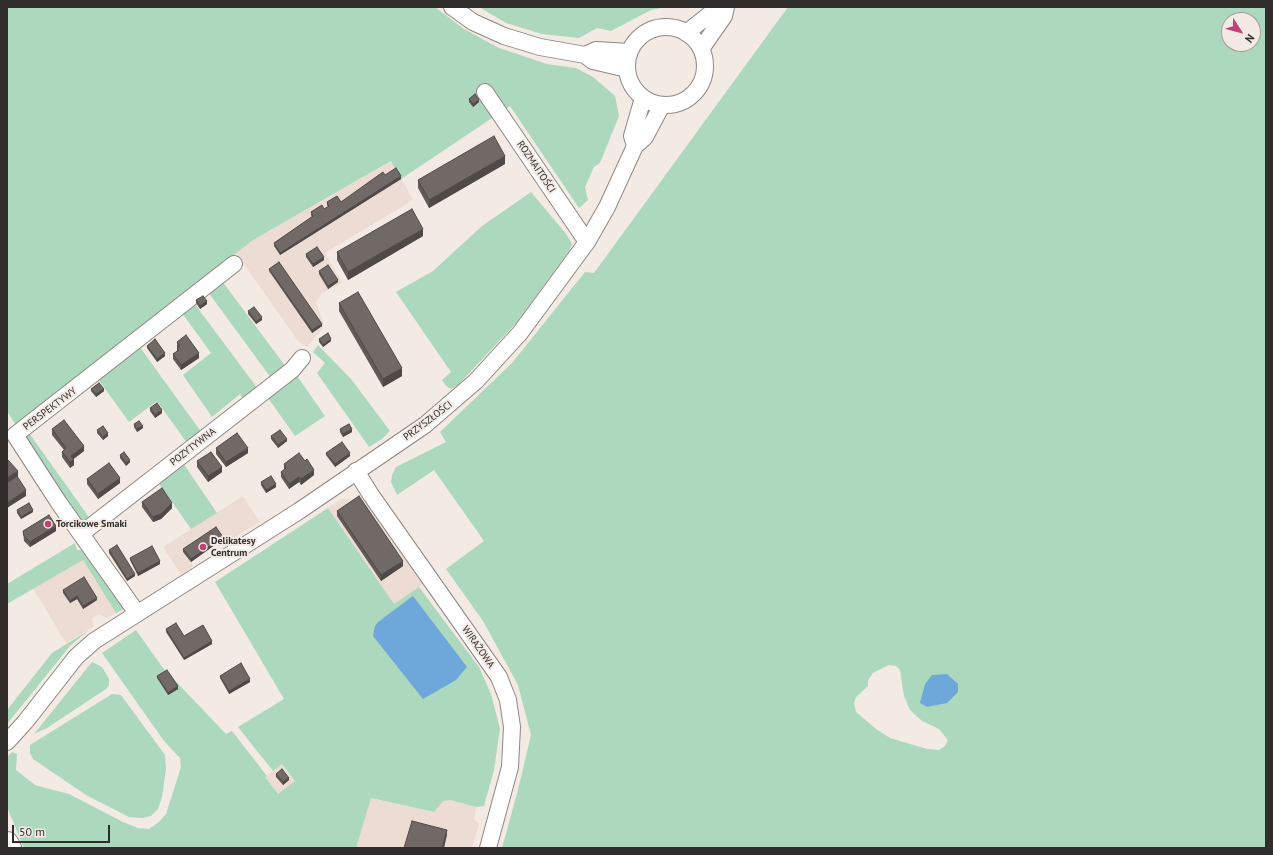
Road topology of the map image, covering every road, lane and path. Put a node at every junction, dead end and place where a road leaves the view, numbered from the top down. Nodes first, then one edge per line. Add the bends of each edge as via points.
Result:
1 (452, 7) edge
2 (719, 7) edge
3 (726, 7) edge
4 (686, 33) junction
5 (700, 49) junction
6 (629, 52) junction
7 (585, 55) junction
8 (627, 69) junction
9 (485, 92) dead end
10 (643, 98) junction
11 (662, 105) junction
12 (635, 146) junction
13 (587, 242) junction
14 (234, 264) dead end
15 (302, 358) dead end
16 (356, 471) junction
17 (81, 534) junction
18 (137, 613) junction
19 (7, 742) edge
20 (7, 843) edge
21 (10, 848) edge
22 (488, 848) edge

1 - 7 street via 473,22 504,36 540,47
2 - 4 street
3 - 5 street via 724,16
4 - 5 street
4 - 6 street via 674,28 656,29 640,37
5 - 11 street via 704,70 698,88 688,99
6 - 7 street via 596,50
6 - 8 street
7 - 8 street via 593,61
8 - 10 street via 632,85
9 - 13 street, ROZMAITOŚCI
10 - 11 street
10 - 12 street, PRZYSZŁOŚCI via 632,136
11 - 12 street, PRZYSZŁOŚCI via 645,137
12 - 13 street, PRZYSZŁOŚCI via 607,207
13 - 16 street, PRZYSZŁOŚCI via 520,333 476,381 425,425
14 - 17 street, PERSPEKTYWY via 15,435
15 - 17 street, POZYTYWNA via 286,374
16 - 18 street, PRZYSZŁOŚCI via 299,512
16 - 22 street, WIRAŻOWA via 499,677 508,700 512,727 510,767
17 - 18 street, PERSPEKTYWY
18 - 19 street, PRZYSZŁOŚCI via 107,632 76,657
20 - 21 street

